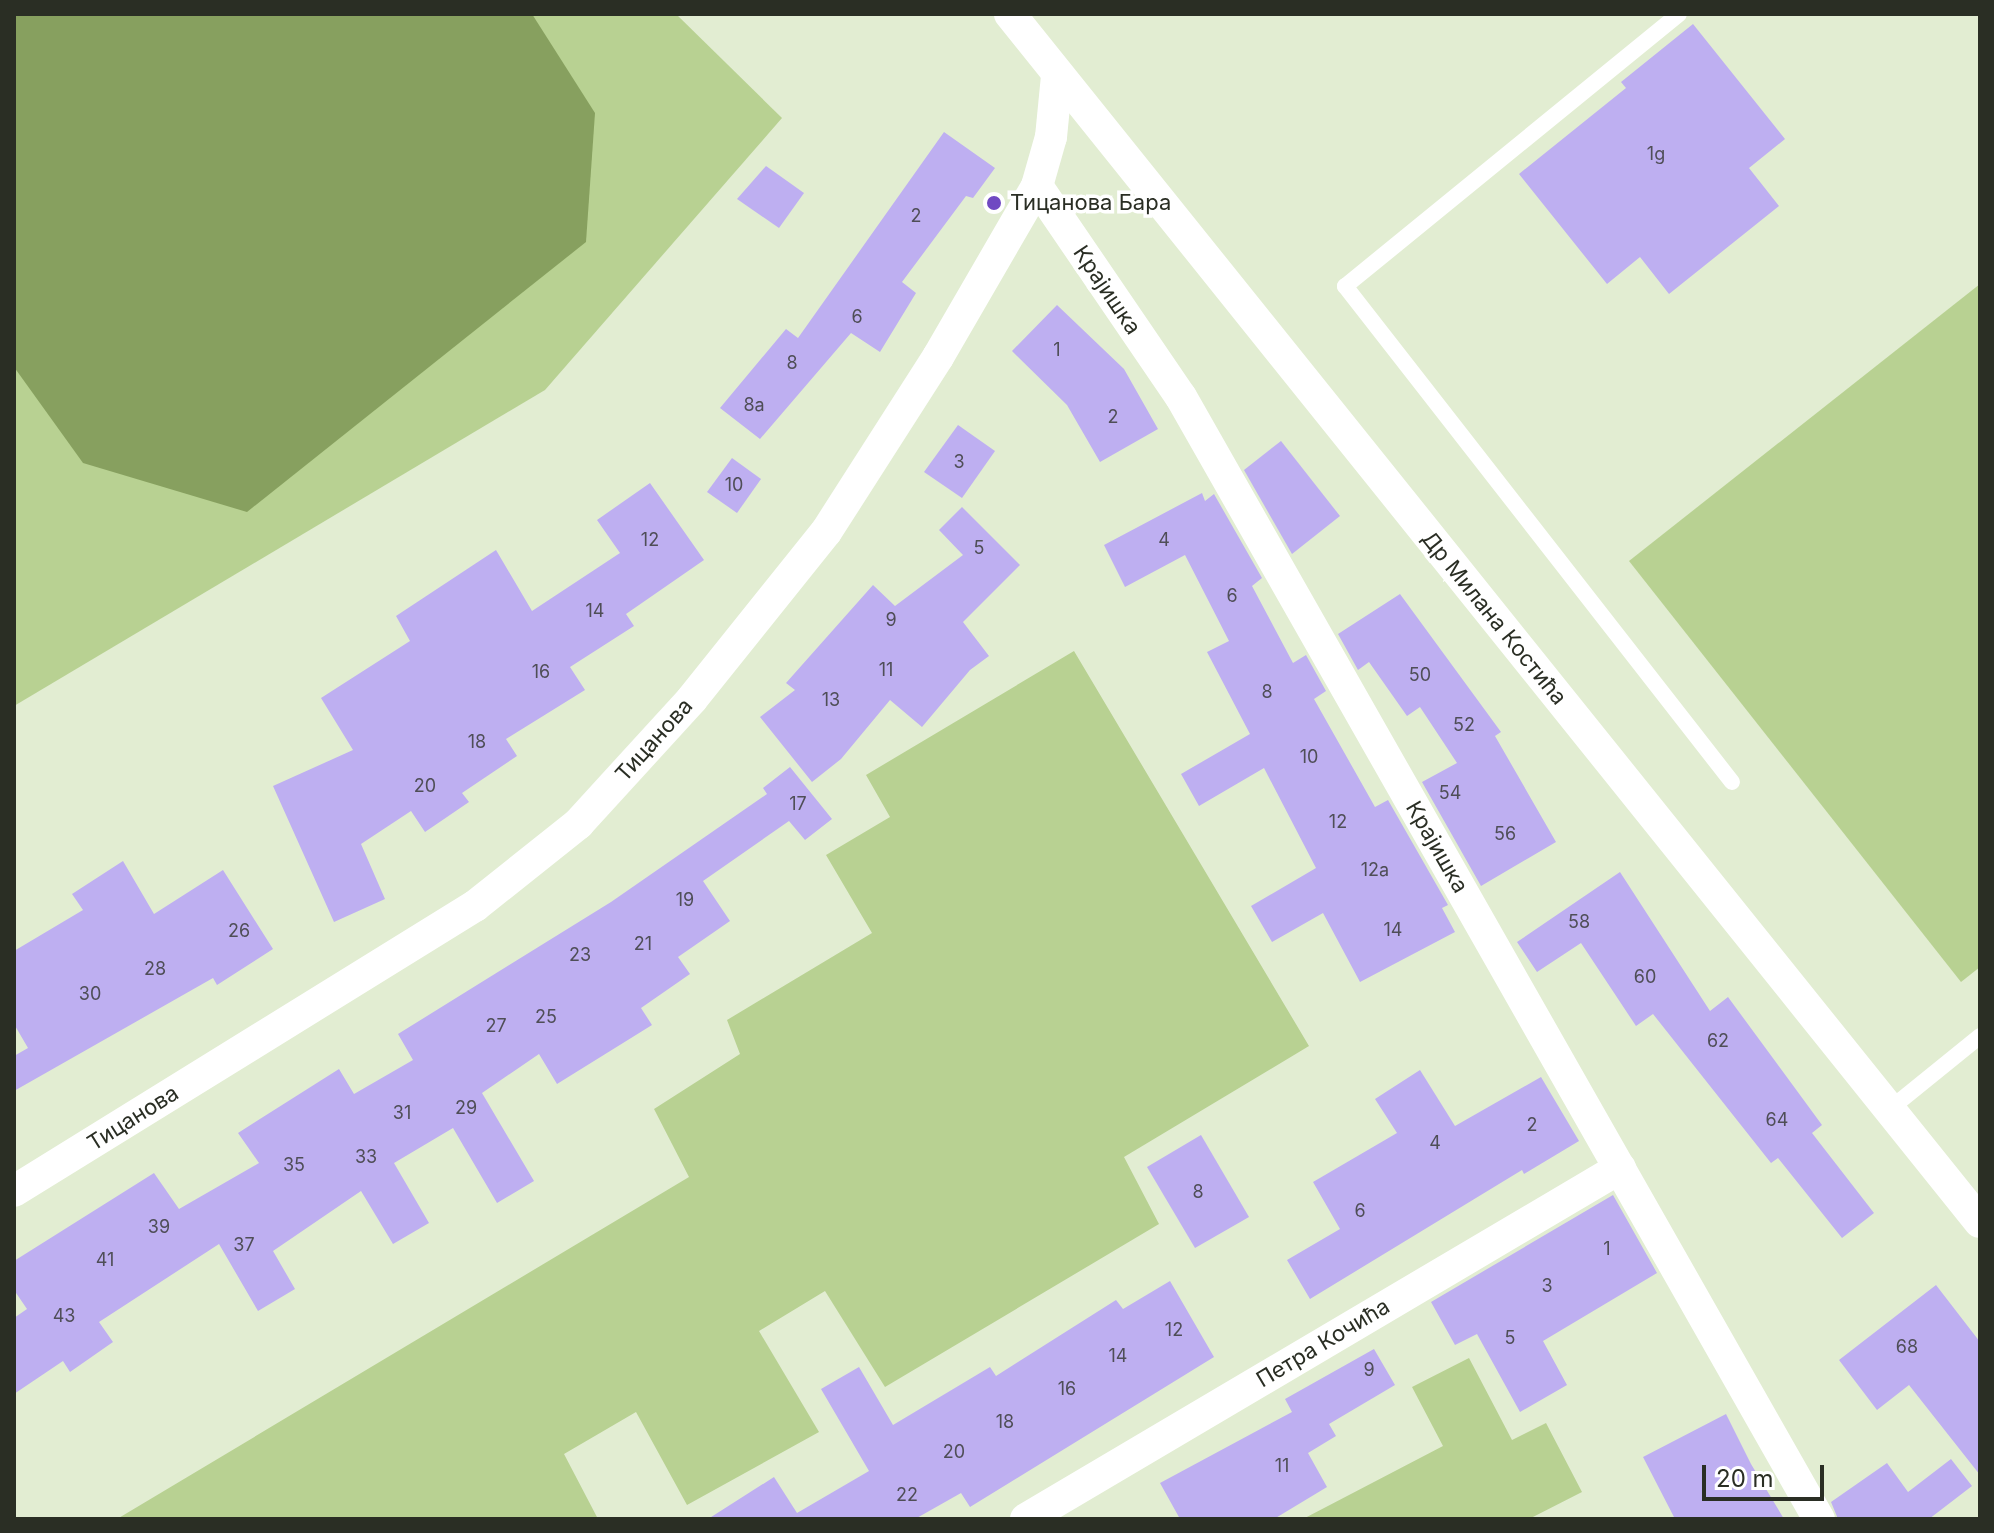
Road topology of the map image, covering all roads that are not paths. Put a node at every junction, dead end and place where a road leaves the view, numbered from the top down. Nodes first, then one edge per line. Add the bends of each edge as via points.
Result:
1 (1010, 14) edge
2 (1679, 14) edge
3 (1057, 76) junction
4 (1037, 186) junction
5 (1732, 782) dead end
6 (1980, 1036) edge
7 (1890, 1109) junction
8 (1620, 1168) junction
9 (14, 1191) edge
10 (1980, 1222) edge
11 (1026, 1519) edge
12 (1819, 1519) edge

1 - 3 street, Др Милана Костића
2 - 5 lane via 1345,286
3 - 4 street, Тицанова via 1051,137
3 - 7 street, Др Милана Костића
4 - 8 street, Крајишка via 1181,397
4 - 9 street, Тицанова via 938,357 826,532 692,699 578,824 475,906
6 - 7 lane
7 - 10 street, Др Милана Костића
8 - 11 street, Петра Кочића
8 - 12 street, Крајишка

